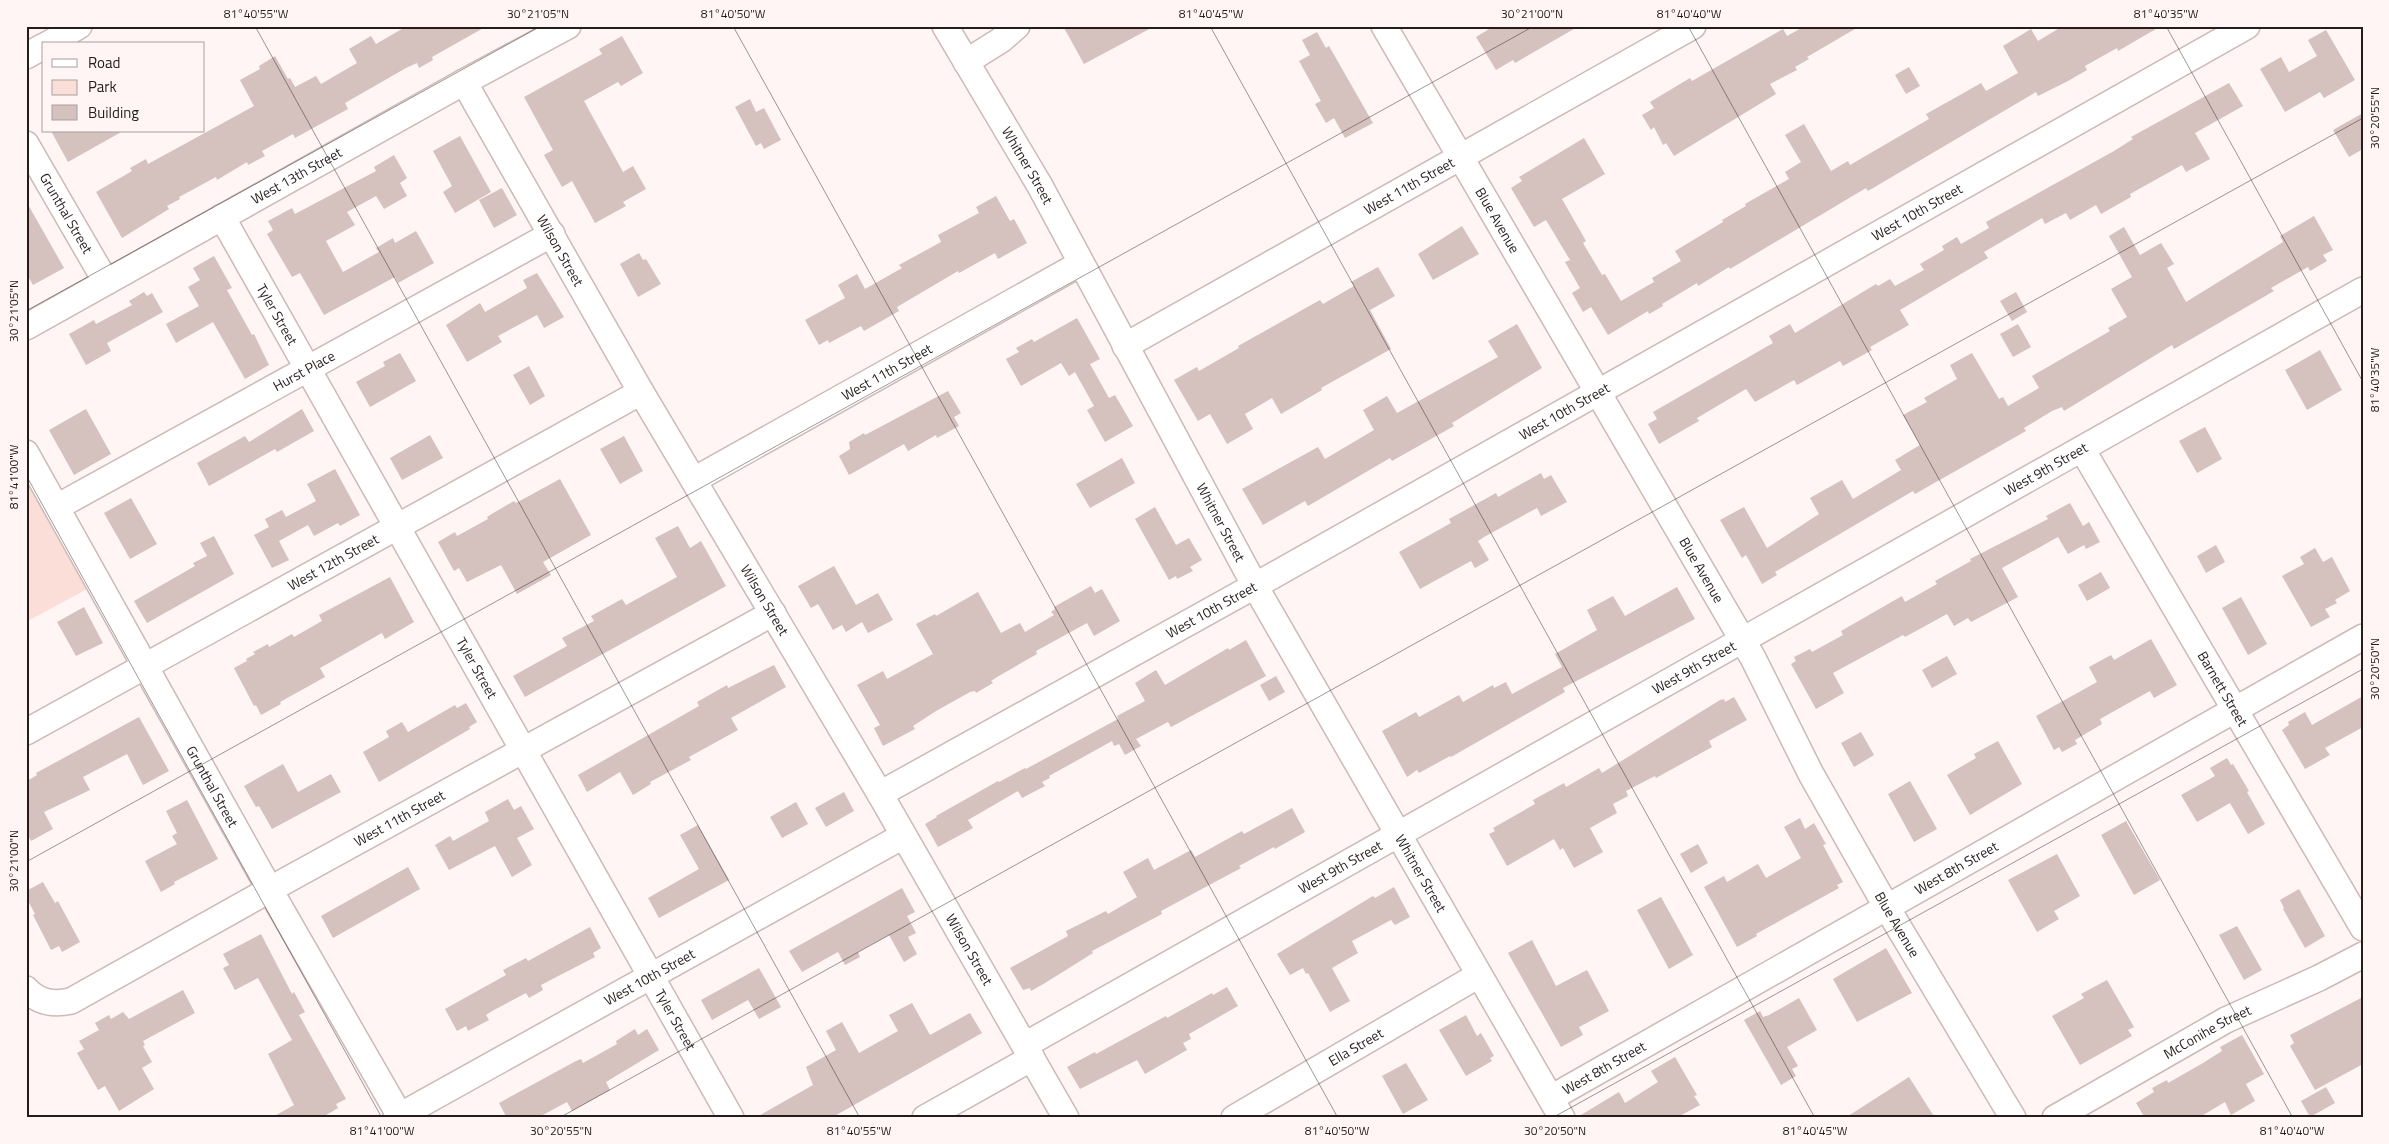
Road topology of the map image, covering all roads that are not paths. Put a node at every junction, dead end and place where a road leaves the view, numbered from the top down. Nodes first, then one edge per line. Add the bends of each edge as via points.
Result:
1 (79, 26) edge
2 (945, 26) edge
3 (1018, 26) edge
4 (1384, 26) edge
5 (1693, 26) edge
6 (2246, 26) edge
7 (565, 27) edge
8 (51, 42) edge
9 (42, 47) edge
10 (26, 56) edge
11 (966, 62) junction
12 (464, 82) junction
13 (26, 144) edge
14 (1462, 157) junction
15 (222, 217) junction
16 (552, 234) junction
17 (1080, 264) junction
18 (106, 282) junction
19 (2363, 290) edge
20 (26, 328) edge
21 (1125, 346) junction
22 (307, 369) junction
23 (1598, 391) junction
24 (641, 392) junction
25 (2082, 448) junction
26 (26, 454) edge
27 (694, 480) junction
28 (57, 508) junction
29 (397, 526) junction
30 (1254, 586) junction
31 (773, 613) junction
32 (2363, 637) edge
33 (1741, 640) junction
34 (146, 665) junction
35 (2234, 709) junction
36 (26, 732) edge
37 (523, 751) junction
38 (880, 794) junction
39 (1399, 833) junction
40 (903, 836) junction
41 (270, 890) junction
42 (1886, 906) junction
43 (2363, 928) edge
44 (2363, 955) edge
45 (1479, 975) junction
46 (650, 976) junction
47 (26, 989) edge
48 (1028, 1052) junction
49 (1557, 1108) edge
50 (399, 1117) edge
51 (731, 1118) edge
52 (925, 1118) edge
53 (1066, 1118) edge
54 (1234, 1118) edge
55 (2013, 1118) edge
56 (2055, 1118) edge

1 - 8 street
2 - 11 street, Whitner Street
3 - 11 street
4 - 14 street, Blue Avenue
5 - 14 street, West 11th Street
6 - 23 street, West 10th Street
7 - 12 street, West 13th Street
9 - 10 street
11 - 17 street, Whitner Street via 1040,186
12 - 15 street, West 13th Street
12 - 16 street, Wilson Street
13 - 18 street, Grunthal Street
14 - 21 street, West 11th Street
14 - 23 street, Blue Avenue
15 - 18 street, West 13th Street
15 - 22 street, Tyler Street
16 - 22 street, Hurst Place
16 - 24 street, Wilson Street
17 - 21 street, Whitner Street
17 - 27 street, West 11th Street
18 - 20 street, West 13th Street
19 - 25 street, West 9th Street
21 - 30 street, Whitner Street
22 - 28 street, Hurst Place
22 - 29 street, Tyler Street
23 - 30 street, West 10th Street
23 - 33 street, Blue Avenue
24 - 27 street, Wilson Street
24 - 29 street, West 12th Street
25 - 33 street, West 9th Street
25 - 35 street, Barnett Street
26 - 28 street, Grunthal Street
27 - 31 street, Wilson Street
28 - 34 street, Grunthal Street
29 - 34 street, West 12th Street
29 - 37 street, Tyler Street
30 - 38 street, West 10th Street
30 - 39 street, Whitner Street
31 - 37 street, West 11th Street
31 - 38 street, Wilson Street
32 - 35 street, West 8th Street
33 - 39 street, West 9th Street
33 - 42 street, Blue Avenue
34 - 36 street, West 12th Street
34 - 41 street, Grunthal Street
35 - 42 street, West 8th Street
35 - 43 street, Barnett Street
37 - 41 street, West 11th Street
37 - 46 street, Tyler Street
38 - 40 street, Wilson Street
39 - 45 street, Whitner Street
39 - 48 street, West 9th Street
40 - 46 street, West 10th Street
40 - 48 street, Wilson Street
41 - 47 street, West 11th Street via 71,1001 58,1004 43,1001
41 - 50 street, Grunthal Street
42 - 49 street, West 8th Street
42 - 55 street, Blue Avenue
44 - 56 street, McConihe Street via 2226,1020
45 - 49 street, Whitner Street
45 - 54 street, Ella Street
46 - 50 street, West 10th Street
46 - 51 street, Tyler Street
48 - 52 street, West 9th Street
48 - 53 street, Wilson Street

